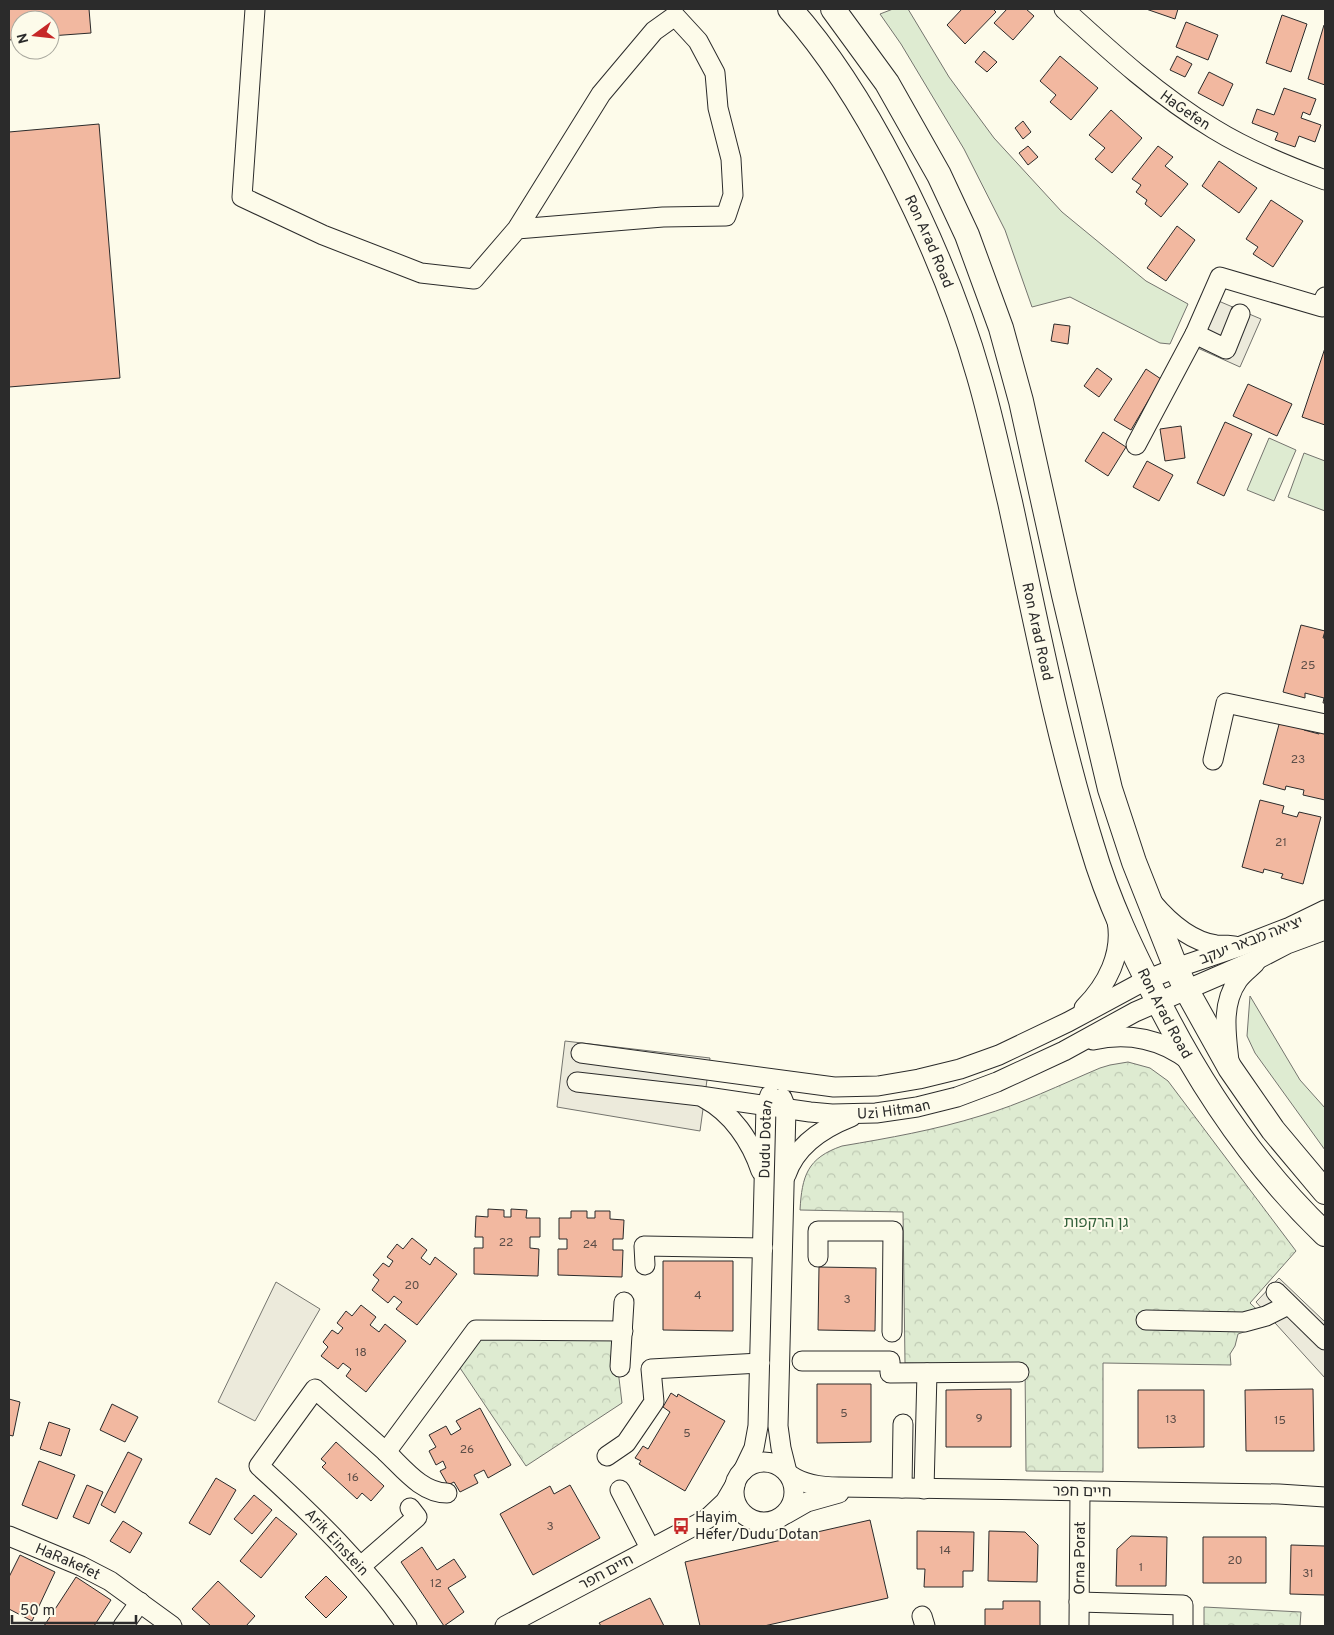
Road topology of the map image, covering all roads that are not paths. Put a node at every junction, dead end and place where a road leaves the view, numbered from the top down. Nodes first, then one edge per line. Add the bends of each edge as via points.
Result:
1 (255, 9) edge
2 (790, 9) edge
3 (833, 9) edge
4 (1064, 9) edge
5 (1325, 180) edge
6 (517, 229) junction
7 (1324, 302) edge
8 (1240, 314) dead end
9 (1195, 334) junction
10 (1136, 445) dead end
11 (1325, 724) edge
12 (1213, 760) dead end
13 (1148, 898) junction
14 (1114, 908) junction
15 (1325, 910) edge
16 (1325, 930) edge
17 (1242, 946) junction
18 (1260, 958) junction
19 (1181, 978) junction
20 (1146, 980) junction
21 (1158, 1001) junction
22 (1068, 1022) junction
23 (1064, 1051) junction
24 (581, 1053) dead end
25 (1192, 1063) junction
26 (1230, 1068) junction
27 (777, 1080) junction
28 (577, 1082) dead end
29 (700, 1096) junction
30 (766, 1106) junction
31 (786, 1108) junction
32 (863, 1114) junction
33 (764, 1184) junction
34 (784, 1184) junction
35 (1325, 1192) edge
36 (1325, 1234) edge
37 (763, 1248) junction
38 (818, 1256) dead end
39 (645, 1265) dead end
40 (624, 1302) dead end
41 (1146, 1320) dead end
42 (623, 1331) junction
43 (892, 1332) dead end
44 (1325, 1340) edge
45 (802, 1361) dead end
46 (760, 1363) junction
47 (620, 1367) dead end
48 (1019, 1372) dead end
49 (927, 1373) junction
50 (903, 1424) dead end
51 (386, 1452) junction
52 (607, 1456) dead end
53 (788, 1473) junction
54 (739, 1478) junction
55 (861, 1488) junction
56 (902, 1488) junction
57 (924, 1489) junction
58 (620, 1490) dead end
59 (1080, 1491) junction
60 (448, 1493) dead end
61 (1302, 1496) junction
62 (1325, 1497) edge
63 (1325, 1505) edge
64 (410, 1508) dead end
65 (785, 1514) junction
66 (707, 1519) junction
67 (751, 1519) junction
68 (9, 1536) edge
69 (650, 1548) junction
70 (361, 1566) junction
71 (140, 1602) junction
72 (1079, 1602) junction
73 (123, 1626) edge
74 (172, 1626) edge
75 (407, 1626) edge
76 (505, 1626) edge
77 (1079, 1626) edge
78 (1183, 1626) edge

1 - 6 street via 242,197 323,235 421,273 474,279
2 - 14 main road, Ron Arad Road via 834,65 875,130 917,211 954,299 989,413 1070,770 1092,849
3 - 13 main road, Ron Arad Road via 887,83 939,174 967,235 994,310 1021,401 1110,789
4 - 5 street, HaGefen via 1156,90 1214,129 1270,159
6 - 6 street via 663,217 726,216 733,195 731,160 718,108 715,73 698,41 674,16 654,31 601,94
7 - 9 street via 1220,276
8 - 9 street via 1226,349
9 - 10 street
11 - 12 street via 1226,703
13 - 17 street via 1164,916 1193,937 1214,944
13 - 19 main road, Ron Arad Road
14 - 20 main road, Ron Arad Road
14 - 22 street via 1119,943 1110,972 1093,999
15 - 17 street, יציאה מבאר יעקב
16 - 18 street
17 - 19 street, יציאה מבאר יעקב
18 - 19 street
18 - 26 street via 1238,980 1227,1002
19 - 20 street, Uzi Hitman
19 - 21 street, Uzi Hitman
19 - 26 main road, Ron Arad Road
20 - 21 main road, Ron Arad Road
20 - 22 street, Uzi Hitman
21 - 23 street, Uzi Hitman
21 - 25 main road, Ron Arad Road
22 - 27 street, Uzi Hitman via 979,1062 912,1081 849,1087
23 - 25 street via 1105,1038 1134,1036 1180,1053
23 - 32 street, Uzi Hitman via 957,1096 917,1107
24 - 27 street, Uzi Hitman
25 - 36 main road, Ron Arad Road via 1256,1158
26 - 35 main road, Ron Arad Road via 1273,1130
27 - 30 street, Dudu Dotan
27 - 31 street, Dudu Dotan
28 - 29 street, Uzi Hitman
29 - 30 street, Uzi Hitman
29 - 33 street via 720,1109 743,1134 758,1162
30 - 31 street, Uzi Hitman
30 - 33 street, Dudu Dotan
31 - 32 street, Uzi Hitman via 817,1113
31 - 34 street, Dudu Dotan
32 - 34 street via 840,1121 812,1138 792,1162
33 - 37 street, Dudu Dotan
34 - 53 street, Dudu Dotan via 778,1426 780,1448
37 - 39 street via 644,1246
37 - 46 street, Dudu Dotan
38 - 43 street via 818,1231 893,1231
40 - 42 street
41 - 44 street via 1244,1322 1266,1316 1282,1299
42 - 47 street
42 - 51 street via 476,1330
45 - 49 street via 890,1361 890,1373
46 - 52 street via 650,1368 654,1402 626,1444
46 - 54 street, Dudu Dotan via 758,1432 753,1452
48 - 49 street
49 - 57 street
50 - 56 street
51 - 60 street via 424,1487
51 - 70 street, Arik Einstein via 315,1389 258,1466 297,1500
53 - 54 street via 766,1462 752,1464
53 - 55 street, חיים חפר via 796,1480 813,1485
53 - 65 street via 794,1484 794,1499
54 - 66 street, חיים חפר via 728,1498
54 - 67 street via 734,1495 745,1516
55 - 56 street, חיים חפר
55 - 65 street, חיים חפר via 807,1502
56 - 57 street, חיים חפר
57 - 59 street, חיים חפר
58 - 69 street
59 - 61 street, חיים חפר
59 - 72 street, Orna Porat
61 - 62 street, חיים חפר
61 - 63 street, חיים חפר
64 - 70 street via 417,1517
65 - 67 street via 767,1522
66 - 67 street, חיים חפר
66 - 69 street, חיים חפר
68 - 71 street, HaRakefet via 81,1566
69 - 76 street, חיים חפר
70 - 75 street, Arik Einstein
71 - 73 street
71 - 74 street, HaRakefet
72 - 77 street, Orna Porat
72 - 78 street via 1184,1605

